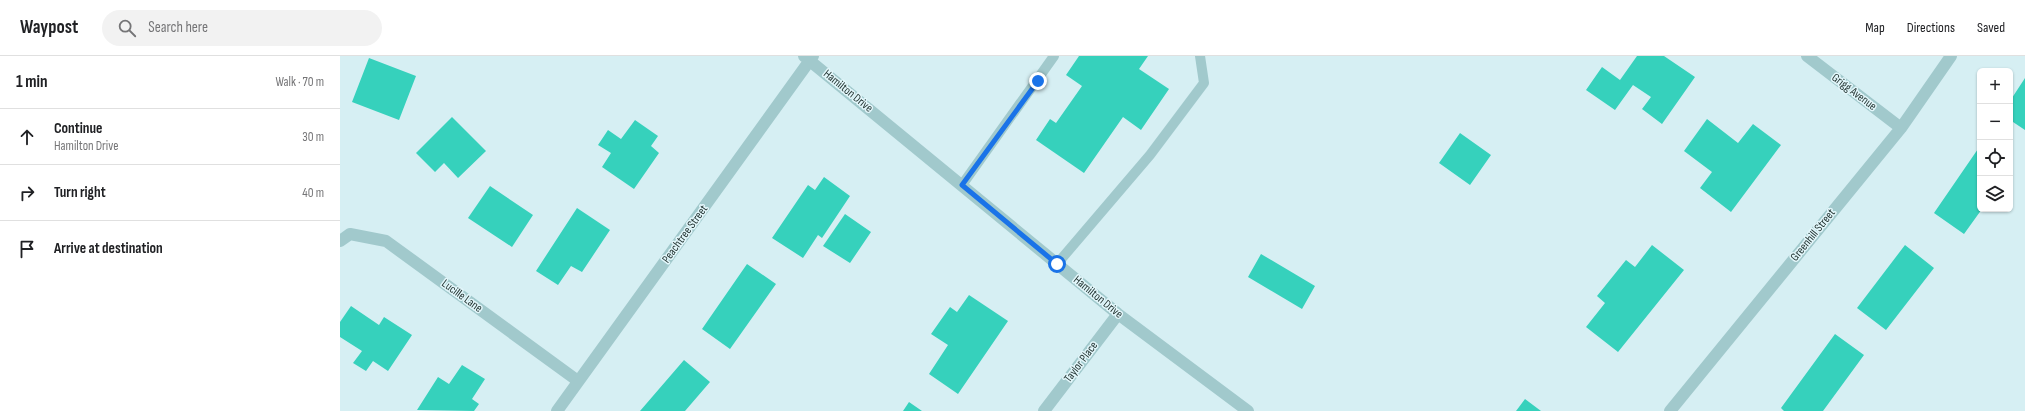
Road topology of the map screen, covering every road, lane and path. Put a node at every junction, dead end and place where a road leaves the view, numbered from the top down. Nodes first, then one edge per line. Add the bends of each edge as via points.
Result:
1 (1054, 56) edge
2 (1200, 56) edge
3 (1806, 56) edge
4 (1951, 56) edge
5 (809, 58) edge
6 (1901, 128) junction
7 (962, 185) junction
8 (340, 241) edge
9 (1057, 264) junction
10 (1118, 314) junction
11 (578, 381) junction
12 (557, 411) edge
13 (1044, 411) edge
14 (1248, 411) edge
15 (1670, 411) edge

1 - 7 lane
2 - 9 lane via 1204,83 1150,155
3 - 6 street, Grigg Avenue
4 - 6 street, Greenhill Street
5 - 7 street, Hamilton Drive
5 - 11 street, Peachtree Street
6 - 15 street, Greenhill Street
7 - 9 street, Hamilton Drive
8 - 11 street, Lucille Lane via 350,234 386,240
9 - 10 street, Hamilton Drive
10 - 13 street, Taylor Place
10 - 14 street, Hamilton Drive
11 - 12 street, Peachtree Street

